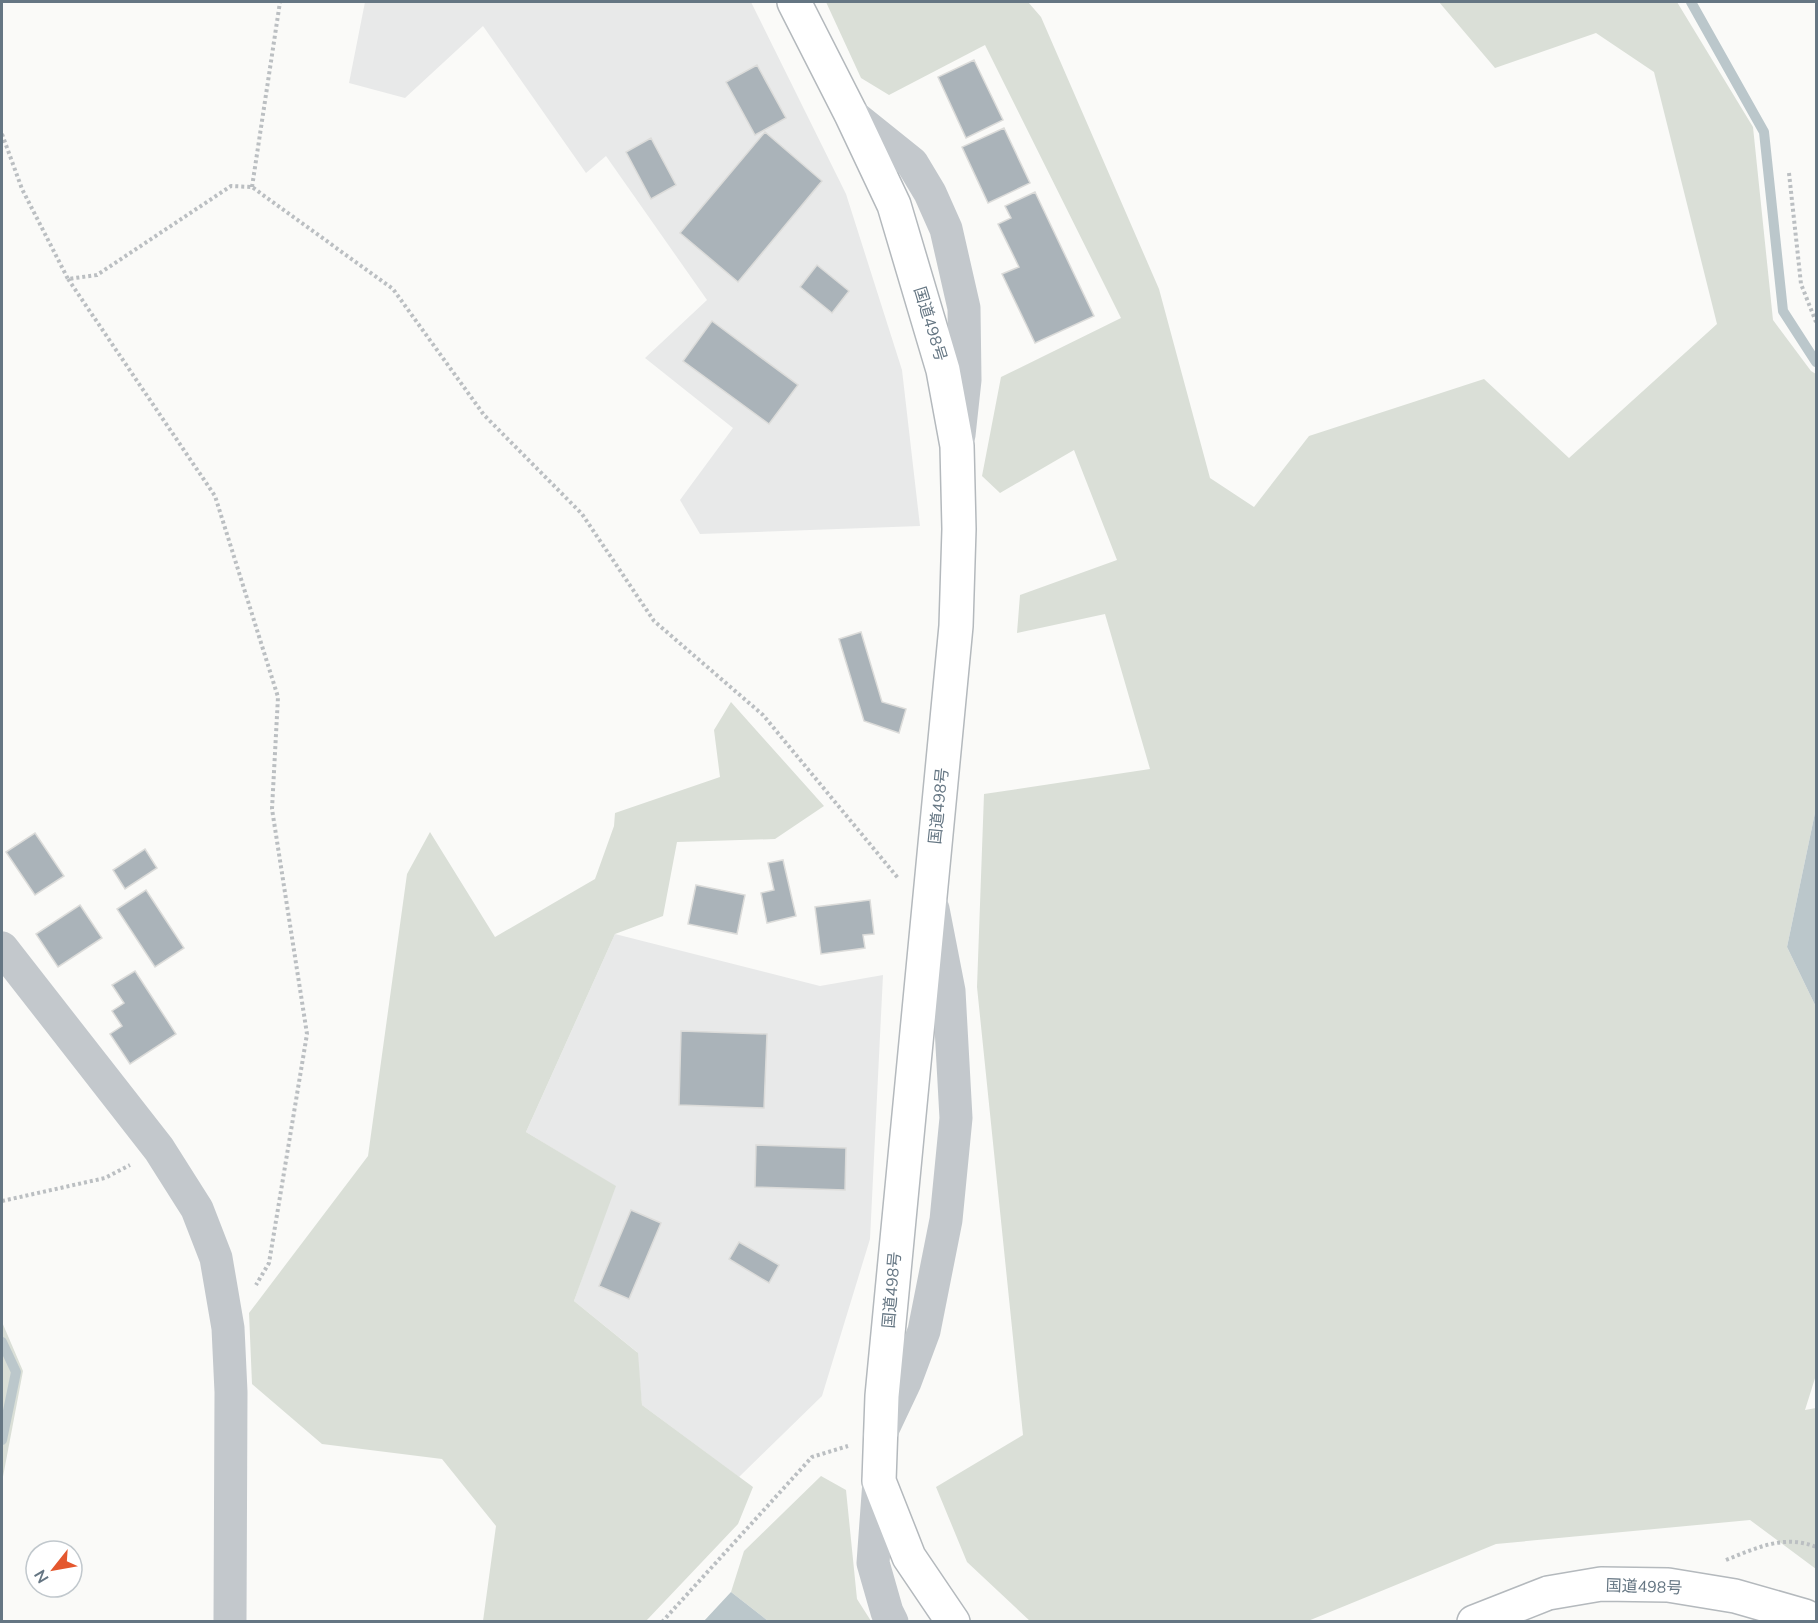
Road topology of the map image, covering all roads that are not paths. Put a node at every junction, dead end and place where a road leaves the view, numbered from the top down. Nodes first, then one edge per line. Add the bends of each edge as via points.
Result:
1 (794, 2) edge
2 (851, 114) junction
3 (957, 446) junction
4 (930, 896) junction
5 (2, 948) edge
6 (879, 1436) junction
7 (879, 1481) junction
8 (230, 1622) edge
9 (892, 1622) edge
10 (953, 1622) edge
11 (1474, 1622) edge
12 (1814, 1622) edge

1 - 2 highway, 国道498号
2 - 3 highway, 国道498号 via 894,205 943,370
2 - 3 street via 912,164 946,229 964,308 964,380
3 - 4 highway, 国道498号 via 956,626
4 - 6 highway, 国道498号
4 - 6 street via 949,991 956,1118 946,1220 924,1331
5 - 8 street via 159,1149 197,1209 216,1258 228,1328 231,1392
6 - 7 highway, 国道498号
7 - 9 street via 873,1563
7 - 10 highway, 国道498号 via 909,1557
11 - 12 highway, 国道498号 via 1548,1593 1601,1584 1668,1585 1735,1596

